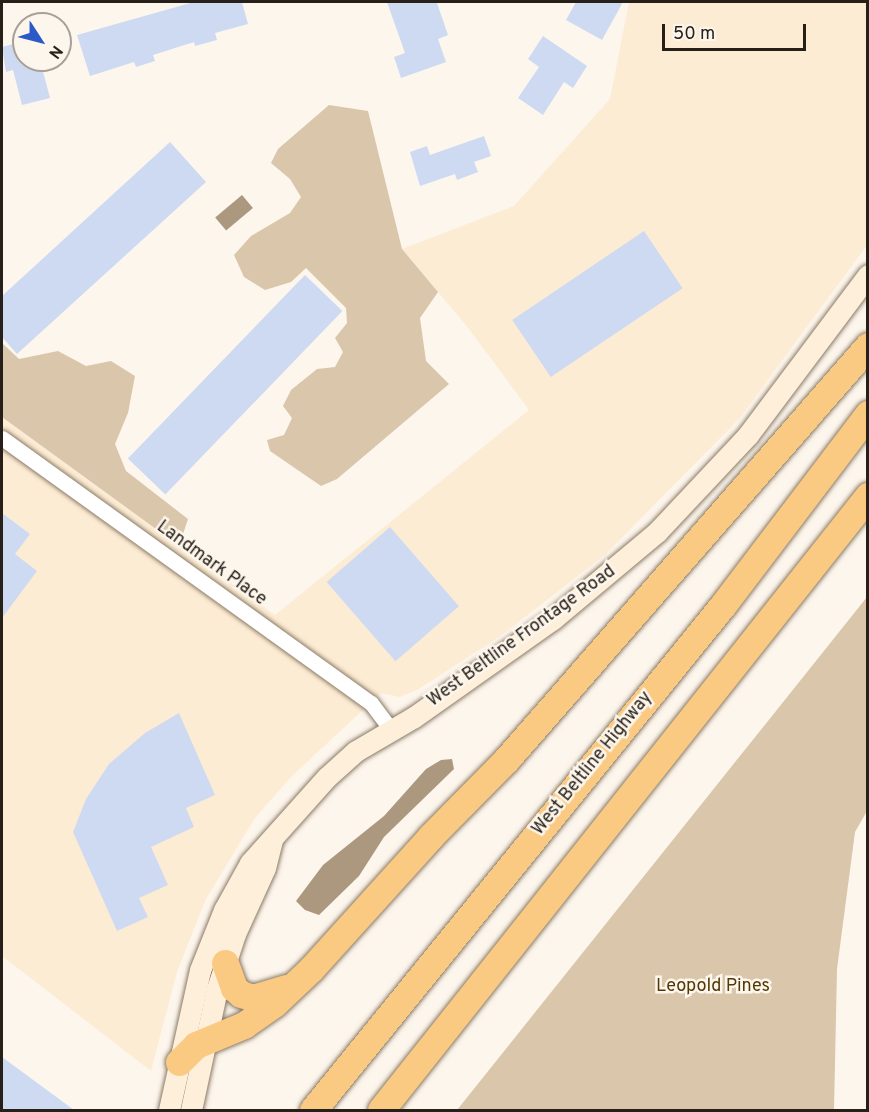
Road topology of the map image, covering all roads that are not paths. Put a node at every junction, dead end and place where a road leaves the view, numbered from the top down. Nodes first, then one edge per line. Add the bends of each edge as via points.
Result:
1 (867, 275) edge
2 (867, 346) edge
3 (867, 414) edge
4 (2, 438) edge
5 (867, 496) edge
6 (391, 730) junction
7 (272, 839) junction
8 (225, 963) junction
9 (293, 986) junction
10 (439, 1038) junction
11 (206, 1040) junction
12 (179, 1062) junction
13 (169, 1110) edge
14 (191, 1110) edge
15 (314, 1110) edge
16 (381, 1110) edge
17 (389, 1110) edge

1 - 6 street, West Beltline Frontage Road via 755,426 657,532 553,619
2 - 9 highway via 506,760
3 - 15 highway, West Beltline Highway via 723,604
4 - 6 street, Landmark Place via 370,703
5 - 10 highway
6 - 7 street, West Beltline Frontage Road via 356,751 327,777
7 - 8 street, West Beltline Frontage Road via 265,868
7 - 12 street, West Beltline Frontage Road via 250,863 224,910 200,970
8 - 9 highway via 234,988 253,998
8 - 11 street, West Beltline Frontage Road
9 - 11 highway via 244,1025
10 - 16 highway
10 - 17 highway
11 - 12 highway
11 - 14 street, West Beltline Frontage Road
12 - 13 street, West Beltline Frontage Road

